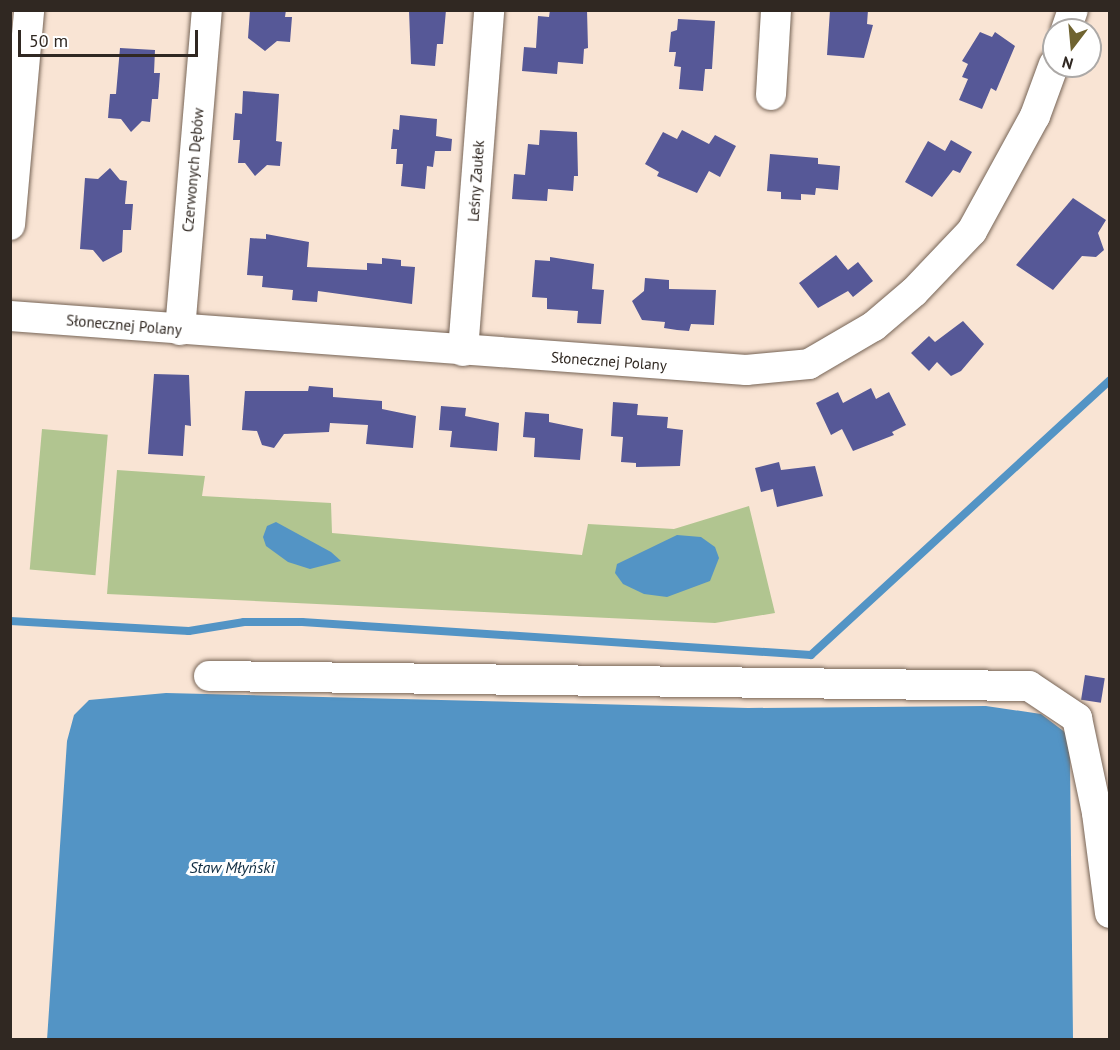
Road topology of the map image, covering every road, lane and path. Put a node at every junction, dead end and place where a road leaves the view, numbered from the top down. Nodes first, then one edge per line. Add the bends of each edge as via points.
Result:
1 (28, 10) edge
2 (207, 10) edge
3 (489, 10) edge
4 (776, 10) edge
5 (1049, 78) edge
6 (771, 95) dead end
7 (10, 225) edge
8 (10, 316) edge
9 (180, 330) junction
10 (463, 351) junction
11 (209, 676) dead end
12 (1110, 913) edge

1 - 7 street
2 - 9 street, Czerwonych Dębów
3 - 10 street, Leśny Zaułek
4 - 6 street
5 - 10 street, Słonecznej Polany via 1035,116 972,231 914,292 873,326 809,364 746,370
8 - 9 street, Słonecznej Polany
9 - 10 street, Słonecznej Polany
11 - 12 street via 1029,686 1077,718 1097,813

